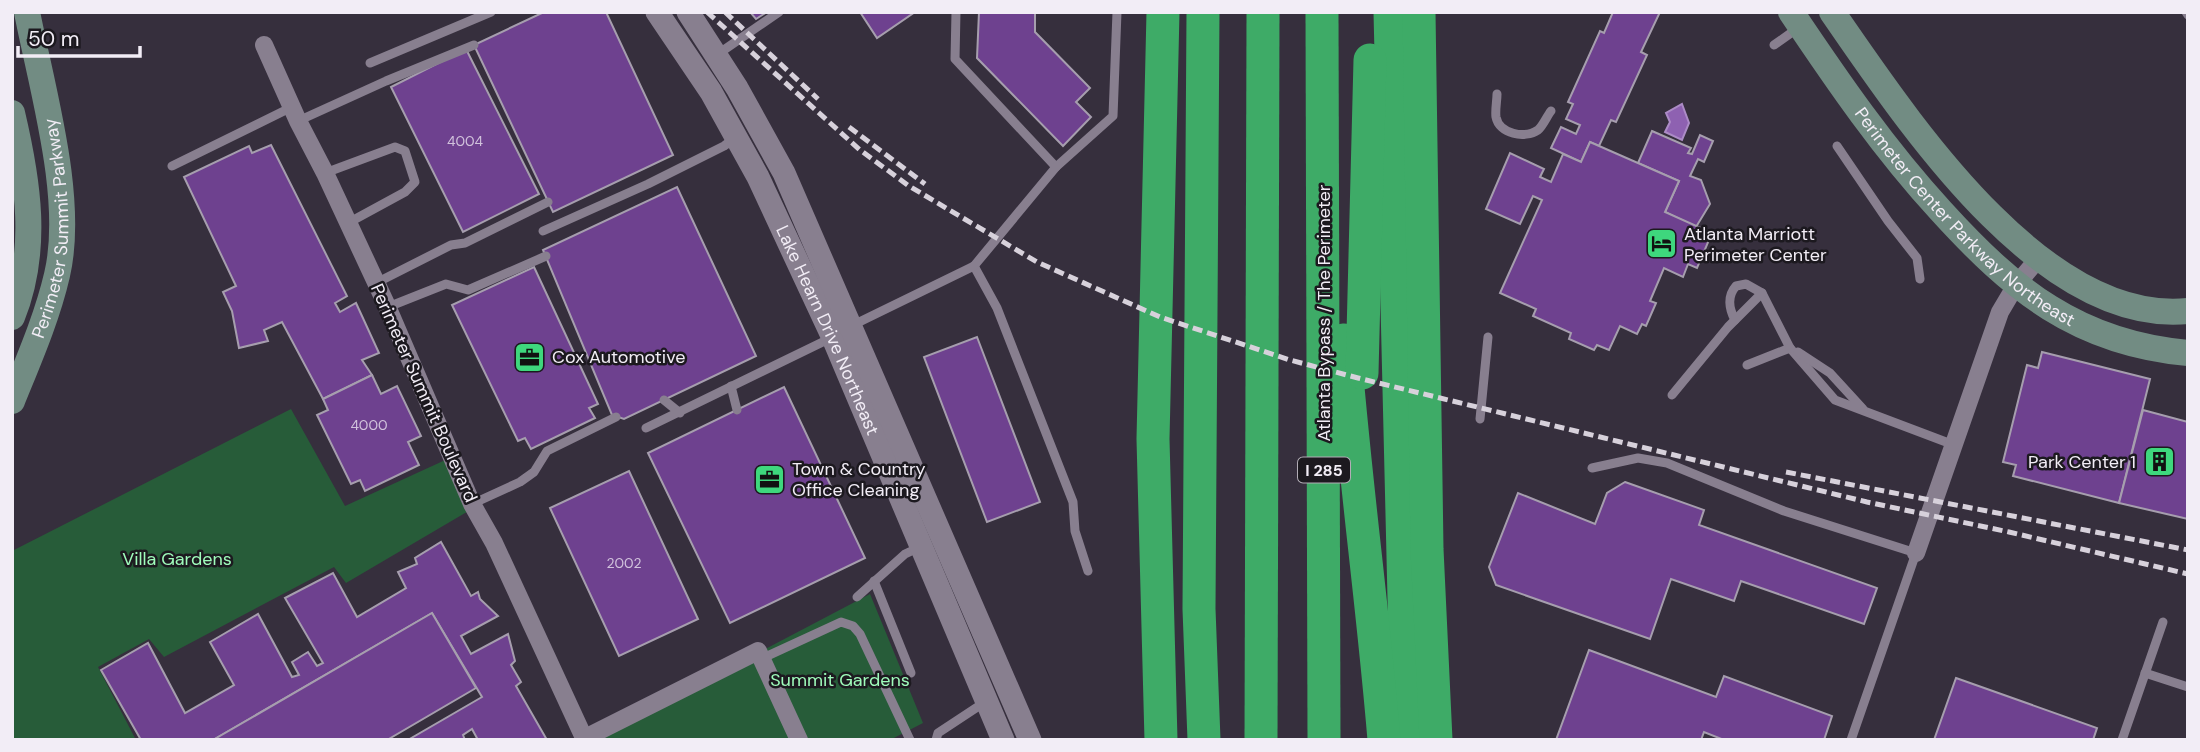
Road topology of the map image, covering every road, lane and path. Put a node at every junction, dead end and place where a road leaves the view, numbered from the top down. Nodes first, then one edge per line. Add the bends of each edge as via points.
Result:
1 (27, 12) edge
2 (491, 12) edge
3 (657, 12) edge
4 (688, 12) edge
5 (779, 12) edge
6 (956, 12) edge
7 (1117, 12) edge
8 (1163, 12) edge
9 (1183, 12) edge
10 (1203, 12) edge
11 (1263, 12) edge
12 (1322, 12) edge
13 (1371, 12) edge
14 (1390, 12) edge
15 (1419, 12) edge
16 (1832, 12) edge
17 (1800, 17) edge
18 (264, 45) dead end
19 (1774, 45) dead end
20 (474, 46) dead end
21 (716, 55) junction
22 (370, 63) dead end
23 (1497, 94) dead end
24 (1551, 111) dead end
25 (12, 113) edge
26 (295, 114) junction
27 (735, 138) junction
28 (1837, 146) dead end
29 (172, 166) dead end
30 (1056, 167) junction
31 (325, 173) junction
32 (1324, 199) junction
33 (548, 202) dead end
34 (348, 223) junction
35 (544, 231) dead end
36 (546, 256) dead end
37 (2038, 259) junction
38 (974, 266) junction
39 (1920, 279) dead end
40 (376, 283) junction
41 (2015, 285) junction
42 (1762, 293) junction
43 (388, 307) junction
44 (2188, 311) edge
45 (12, 317) edge
46 (1735, 320) junction
47 (842, 332) junction
48 (1488, 337) dead end
49 (1790, 348) junction
50 (2188, 353) edge
51 (1747, 365) dead end
52 (731, 386) junction
53 (1672, 395) dead end
54 (664, 400) dead end
55 (12, 401) edge
56 (737, 410) dead end
57 (1866, 411) junction
58 (680, 413) junction
59 (616, 417) dead end
60 (1480, 419) dead end
61 (646, 428) dead end
62 (1954, 445) junction
63 (1592, 468) dead end
64 (472, 504) junction
65 (1359, 505) junction
66 (921, 547) junction
67 (1916, 553) junction
68 (1088, 571) dead end
69 (874, 581) junction
70 (857, 597) dead end
71 (2163, 622) dead end
72 (761, 659) junction
73 (1158, 660) junction
74 (911, 673) dead end
75 (2146, 673) junction
76 (2188, 687) edge
77 (987, 701) junction
78 (585, 739) edge
79 (799, 740) edge
80 (910, 740) edge
81 (936, 740) edge
82 (1003, 740) edge
83 (1030, 740) edge
84 (1161, 740) edge
85 (1204, 740) edge
86 (1261, 740) edge
87 (1324, 740) edge
88 (1384, 740) edge
89 (1414, 740) edge
90 (1436, 740) edge
91 (1851, 740) edge
92 (2122, 740) edge

1 - 55 main road, Perimeter Summit Parkway via 58,170 62,219 58,273
2 - 22 lane
3 - 27 street, Lake Hearn Drive Northeast via 711,92
4 - 21 street, Lake Hearn Drive Northeast
5 - 21 lane
6 - 30 lane via 954,59
7 - 30 lane via 1113,116
8 - 73 highway via 1153,439
9 - 73 highway
10 - 85 highway via 1199,610
11 - 86 highway
12 - 32 highway, Atlanta Bypass / The Perimeter / I 285
13 - 65 highway
14 - 89 highway via 1406,682
15 - 90 highway via 1427,535
16 - 37 main road, Perimeter Center Parkway Northeast via 1945,164
17 - 19 lane
17 - 41 main road, Perimeter Center Parkway Northeast via 1873,132 1984,258
18 - 26 street, Perimeter Summit Boulevard
20 - 26 lane
21 - 47 street, Lake Hearn Drive Northeast via 784,173
23 - 24 lane via 1496,119 1514,133 1539,129
25 - 45 main road, Perimeter Summit Parkway via 29,203 28,253
26 - 29 lane
26 - 31 street, Perimeter Summit Boulevard
27 - 35 lane
27 - 47 street, Lake Hearn Drive Northeast
28 - 39 lane via 1917,258
30 - 38 lane
31 - 34 street, Perimeter Summit Boulevard
31 - 34 lane via 395,146 405,151 415,182
32 - 65 highway via 1337,241
32 - 87 highway, Atlanta Bypass / The Perimeter / I 285
33 - 40 lane
34 - 40 street, Perimeter Summit Boulevard
36 - 43 lane via 468,290 446,284
37 - 41 street
37 - 44 main road, Perimeter Center Parkway Northeast via 2073,283 2116,302 2154,311
38 - 47 lane
38 - 68 lane via 997,308 1073,502 1075,531
40 - 43 street, Perimeter Summit Boulevard
41 - 50 main road, Perimeter Center Parkway Northeast via 2064,317 2101,333 2140,346
41 - 62 street via 2000,313
42 - 46 lane
42 - 46 lane via 1746,284 1736,286 1730,296
42 - 49 lane
43 - 64 street, Perimeter Summit Boulevard
46 - 53 lane
47 - 52 lane
47 - 66 street, Lake Hearn Drive Northeast
47 - 83 street, Lake Hearn Drive Northeast
48 - 60 lane
49 - 51 lane
49 - 57 lane via 1830,373
49 - 57 lane via 1835,400
52 - 56 lane
52 - 58 lane
54 - 58 lane
57 - 62 lane
58 - 61 lane
59 - 64 lane via 547,451 534,472 520,482
62 - 67 street
63 - 67 lane via 1638,458 1667,463 1784,511
64 - 78 street, Perimeter Summit Boulevard
65 - 88 highway
66 - 69 lane via 905,554
66 - 77 street, Lake Hearn Drive Northeast
67 - 91 lane
69 - 70 lane
69 - 74 lane
71 - 75 lane
72 - 78 street via 758,651
72 - 79 street
72 - 80 lane via 841,622 853,626
73 - 84 highway
75 - 76 lane
75 - 92 lane
77 - 81 lane via 938,733
77 - 82 street, Lake Hearn Drive Northeast

